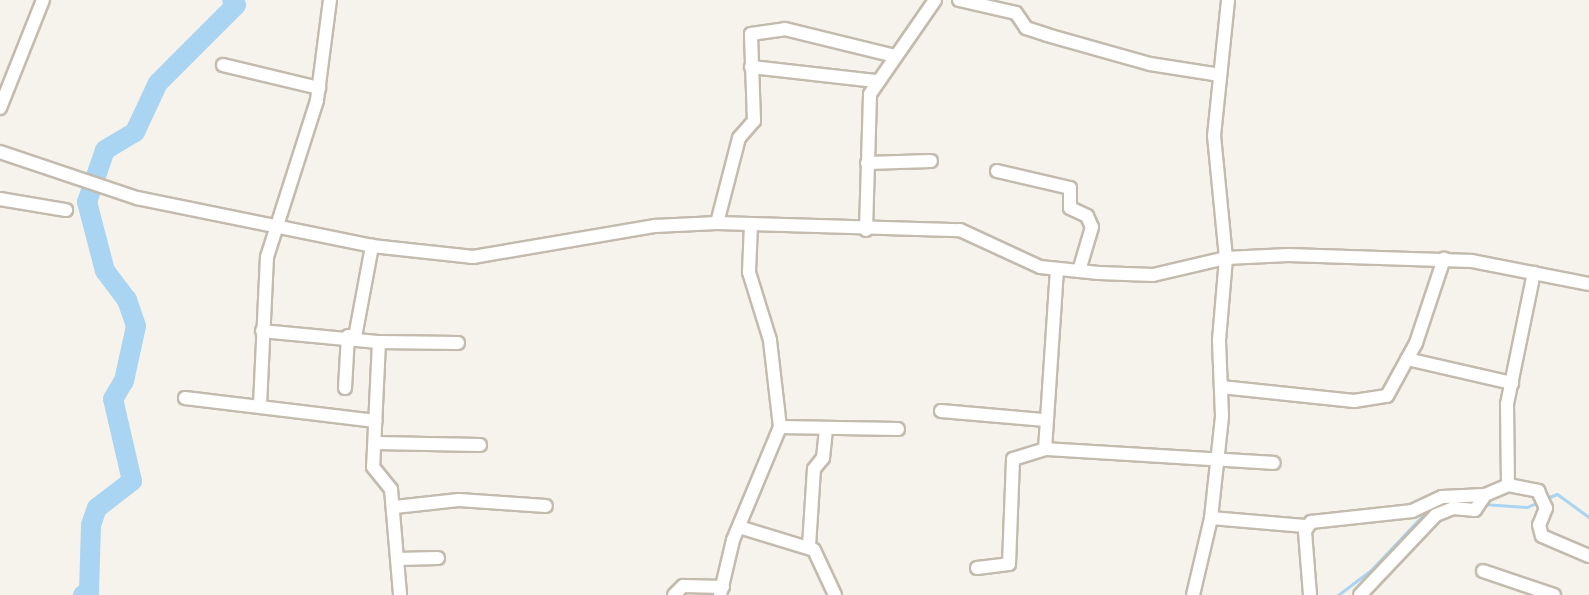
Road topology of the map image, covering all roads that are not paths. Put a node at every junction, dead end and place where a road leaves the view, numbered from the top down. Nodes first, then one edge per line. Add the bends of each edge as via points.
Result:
1 (44, 0) edge
2 (330, 0) edge
3 (935, 0) edge
4 (959, 0) edge
5 (1228, 0) edge
6 (895, 56) junction
7 (223, 65) dead end
8 (751, 67) junction
9 (1220, 75) junction
10 (876, 81) junction
11 (319, 88) junction
12 (0, 108) edge
13 (0, 152) edge
14 (931, 161) dead end
15 (867, 163) junction
16 (997, 171) dead end
17 (0, 199) edge
18 (66, 210) dead end
19 (717, 223) junction
20 (274, 224) junction
21 (751, 225) junction
22 (866, 230) junction
23 (372, 246) junction
24 (1226, 258) junction
25 (1444, 260) junction
26 (1057, 269) junction
27 (1079, 271) junction
28 (1534, 273) junction
29 (1589, 284) edge
30 (262, 331) junction
31 (351, 336) junction
32 (379, 342) junction
33 (458, 343) dead end
34 (1407, 359) junction
35 (1512, 383) junction
36 (1221, 387) junction
37 (345, 388) dead end
38 (185, 398) dead end
39 (260, 405) junction
40 (941, 411) dead end
41 (1043, 420) junction
42 (376, 421) junction
43 (780, 427) junction
44 (826, 428) junction
45 (898, 429) dead end
46 (375, 443) junction
47 (480, 445) dead end
48 (1045, 449) junction
49 (1218, 461) junction
50 (1274, 463) dead end
51 (1508, 485) junction
52 (1444, 503) junction
53 (546, 506) dead end
54 (395, 507) junction
55 (1211, 518) junction
56 (1305, 526) junction
57 (739, 527) junction
58 (809, 546) junction
59 (1589, 556) edge
60 (438, 558) dead end
61 (398, 559) junction
62 (977, 568) dead end
63 (1483, 571) dead end
64 (722, 591) edge
65 (400, 595) edge
66 (674, 595) edge
67 (835, 595) edge
68 (1192, 595) edge
69 (1310, 595) edge
70 (1360, 595) edge
71 (1554, 595) edge

1 - 12 street
2 - 11 street
3 - 6 street
4 - 9 street via 1017,13 1026,28 1047,35 1159,66
5 - 9 street
6 - 8 street via 785,29 768,30 751,34
6 - 10 street
7 - 11 street
8 - 10 street
8 - 19 street via 754,121 739,138
9 - 24 street via 1215,162
10 - 15 street via 867,109
11 - 20 street
13 - 20 street via 137,198
14 - 15 street
15 - 22 street
16 - 27 street via 1070,188 1070,208 1087,216 1092,227
17 - 18 street
19 - 21 street
19 - 23 street via 655,226 497,256
20 - 23 street
20 - 30 street via 262,287
21 - 22 street
21 - 43 street via 749,272 770,340
22 - 26 street via 960,230 996,250
23 - 31 street
24 - 25 street
24 - 27 street via 1153,275
24 - 36 street
25 - 28 street
25 - 34 street
26 - 27 street
26 - 41 street
28 - 29 street
28 - 35 street
30 - 31 street
30 - 39 street
31 - 32 street
31 - 37 street
32 - 33 street
32 - 42 street
34 - 35 street
34 - 36 street via 1387,396 1377,400
35 - 51 street via 1506,415
36 - 49 street
38 - 39 street
39 - 42 street
40 - 41 street
41 - 48 street
42 - 46 street
43 - 44 street
43 - 57 street
44 - 45 street
44 - 58 street via 822,458 814,469
46 - 47 street
46 - 54 street via 374,472 391,489
48 - 49 street
48 - 62 street via 1013,459 1009,564
49 - 50 street
49 - 55 street
51 - 52 street via 1483,500
51 - 59 street via 1538,491 1546,508 1540,530
52 - 56 street via 1412,511 1317,519
52 - 70 street
53 - 54 street via 459,500
54 - 61 street
55 - 56 street
55 - 68 street
56 - 69 street
57 - 58 street
57 - 64 street
58 - 67 street via 824,564
60 - 61 street
61 - 65 street
63 - 71 street
64 - 66 street via 683,586

